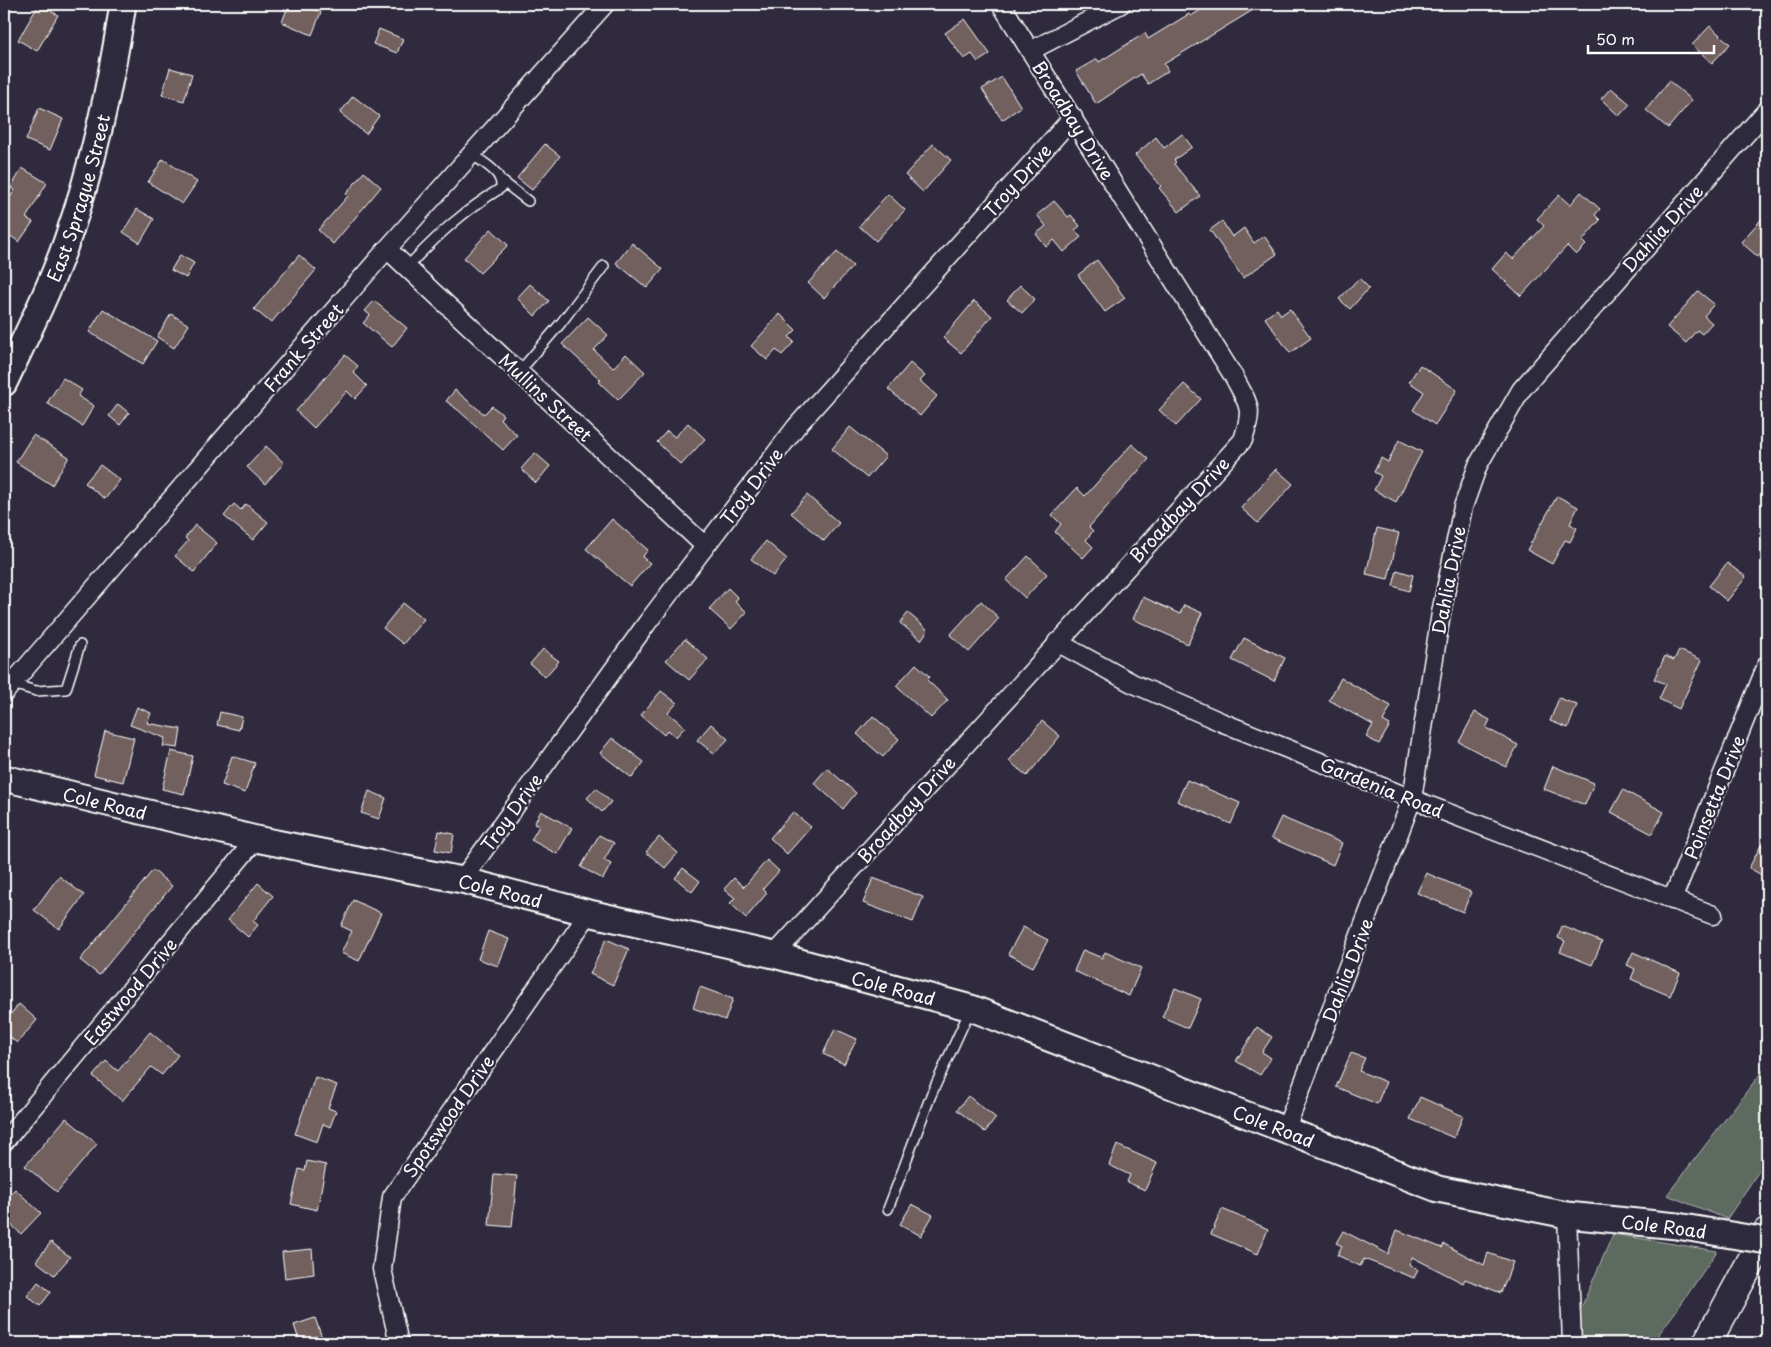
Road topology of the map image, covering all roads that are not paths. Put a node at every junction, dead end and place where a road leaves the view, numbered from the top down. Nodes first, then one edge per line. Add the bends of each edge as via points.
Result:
1 (123, 4) edge
2 (606, 4) edge
3 (1002, 4) edge
4 (1121, 4) edge
5 (1030, 51) junction
6 (1767, 110) edge
7 (1073, 118) junction
8 (472, 154) junction
9 (502, 181) junction
10 (528, 201) dead end
11 (387, 249) junction
12 (604, 266) dead end
13 (407, 268) junction
14 (519, 372) junction
15 (4, 383) edge
16 (705, 546) junction
17 (1058, 642) junction
18 (80, 645) dead end
19 (1767, 665) edge
20 (8, 688) edge
21 (4, 778) edge
22 (1412, 800) junction
23 (256, 839) junction
24 (462, 880) junction
25 (1672, 900) junction
26 (589, 913) junction
27 (1713, 915) dead end
28 (774, 955) junction
29 (972, 1008) junction
30 (1285, 1131) junction
31 (4, 1142) edge
32 (888, 1209) dead end
33 (1567, 1215) junction
34 (1767, 1232) edge
35 (1767, 1241) edge
36 (399, 1343) edge
37 (1572, 1343) edge
38 (1707, 1343) edge

1 - 15 street, East Sprague Street via 107,99 90,167 47,291
2 - 8 street, Frank Street
3 - 5 street, Broadbay Drive
4 - 5 street
5 - 7 street, Broadbay Drive
6 - 22 street, Dahlia Drive via 1521,390 1478,465 1462,507 1441,612
7 - 16 street, Troy Drive via 796,427
7 - 17 street, Broadbay Drive via 1234,377 1251,410 1243,440
8 - 9 lane
8 - 11 street, Frank Street
9 - 10 lane
9 - 13 lane via 501,188 445,228
11 - 13 street, Mullins Street
11 - 20 street, Frank Street
12 - 14 lane
13 - 14 street, Mullins Street
14 - 16 street, Mullins Street
16 - 24 street, Troy Drive
17 - 22 street, Gardenia Road via 1132,683
17 - 28 street, Broadbay Drive
18 - 20 lane via 66,689 36,691
19 - 25 street, Poinsetta Drive
21 - 23 street, Cole Road
22 - 25 street, Gardenia Road
22 - 30 street, Dahlia Drive
23 - 24 street, Cole Road
23 - 31 street, Eastwood Drive
24 - 26 street, Cole Road
25 - 27 street, Gardenia Road
26 - 28 street, Cole Road
26 - 36 street, Spotswood Drive via 392,1196 382,1270
28 - 29 street, Cole Road
29 - 30 street, Cole Road
29 - 32 lane via 931,1095
30 - 33 street, Cole Road via 1438,1189
33 - 35 street, Cole Road, bridge via 1677,1226
33 - 37 street
34 - 38 highway

